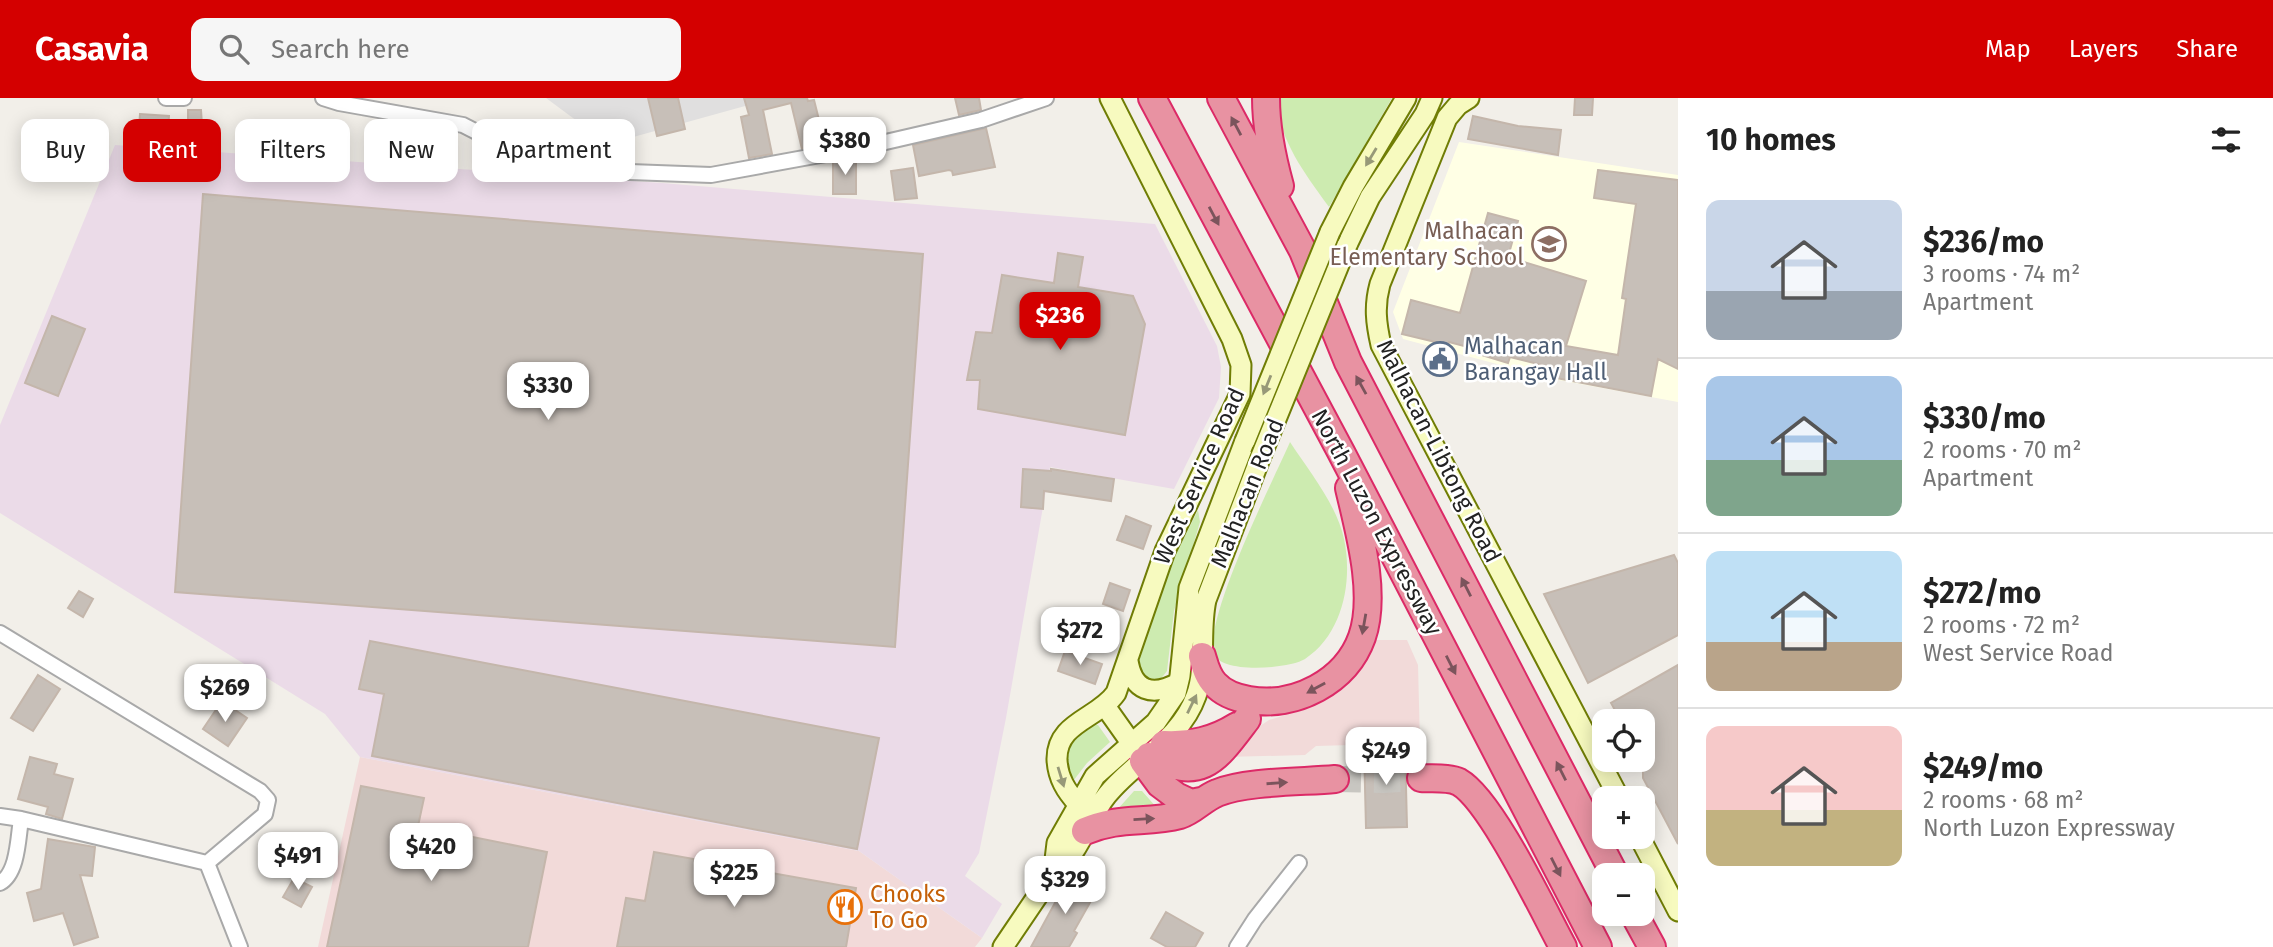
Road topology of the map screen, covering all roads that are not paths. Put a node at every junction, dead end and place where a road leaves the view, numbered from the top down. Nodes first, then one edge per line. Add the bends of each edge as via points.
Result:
1 (166, 98) edge
2 (184, 98) edge
3 (323, 98) edge
4 (1046, 98) edge
5 (1110, 98) edge
6 (1152, 98) edge
7 (1221, 98) edge
8 (1266, 98) edge
9 (1406, 98) edge
10 (1440, 98) edge
11 (1469, 98) edge
12 (1429, 106) edge
13 (1303, 251) junction
14 (1341, 452) junction
15 (0, 634) edge
16 (1202, 656) junction
17 (1128, 661) junction
18 (1178, 683) junction
19 (1269, 701) junction
20 (1105, 706) junction
21 (1147, 751) junction
22 (1421, 778) tunnel mouth
23 (1335, 779) tunnel mouth
24 (1613, 786) edge
25 (1201, 801) junction
26 (1078, 804) junction
27 (0, 816) edge
28 (21, 819) junction
29 (1084, 831) junction
30 (1646, 849) edge
31 (207, 863) junction
32 (1298, 863) dead end
33 (1609, 863) edge
34 (1054, 868) junction
35 (0, 883) edge
36 (1678, 911) edge
37 (1641, 926) edge
38 (1009, 945) edge
39 (240, 947) edge
40 (1237, 947) edge
41 (1563, 947) edge
42 (1598, 947) edge
43 (1652, 947) edge

1 - 2 street
3 - 4 street via 463,125 550,169 711,175 864,147 981,120
5 - 17 main road, West Service Road via 1232,339 1242,379 1232,414 1165,551
6 -> 14 highway, North Luzon Expressway
13 -> 7 highway
8 - 13 highway via 1273,160
9 -> 18 main road, Malhacan Road, bridge via 1330,232 1245,441 1189,588
10 - 12 main road, Malhacan Road
11 - 24 main road, Malhacan-Libtong Road via 1447,118 1380,285 1376,323 1381,345
12 - 16 main road, Malhacan Road, bridge via 1370,197 1347,245 1206,600
33 -> 13 highway via 1348,362
14 -> 19 highway via 1364,566 1363,633 1348,662 1327,682 1303,695
14 -> 42 highway, North Luzon Expressway
15 - 31 street via 260,791 268,800 265,814
16 - 19 highway via 1208,674 1220,688 1242,698
21 -> 16 main road, Malhacan Road via 1183,721 1194,703
17 - 18 main road via 1133,679 1143,688 1160,690
17 - 20 main road, West Service Road via 1116,694
18 - 21 main road, Malhacan Road
19 - 21 highway via 1202,766 1170,766
20 - 21 main road
20 -> 26 main road via 1072,726 1058,749 1061,780
21 - 25 highway via 1154,777 1167,790 1191,803
21 - 26 main road, Malhacan Road via 1102,768
21 - 29 main road, Malhacan Road via 1105,796
22 - 41 highway via 1456,780 1474,793
25 -> 23 highway via 1219,792 1264,784
29 -> 25 highway via 1123,820 1183,814
26 - 34 main road, Malhacan Road via 1057,843
27 - 28 street
28 - 31 street
28 - 35 street via 12,871
29 - 34 main road, Malhacan Road via 1073,852
30 - 36 main road
31 - 39 street
32 - 40 street
34 - 38 main road, Malhacan Road
37 - 43 highway

